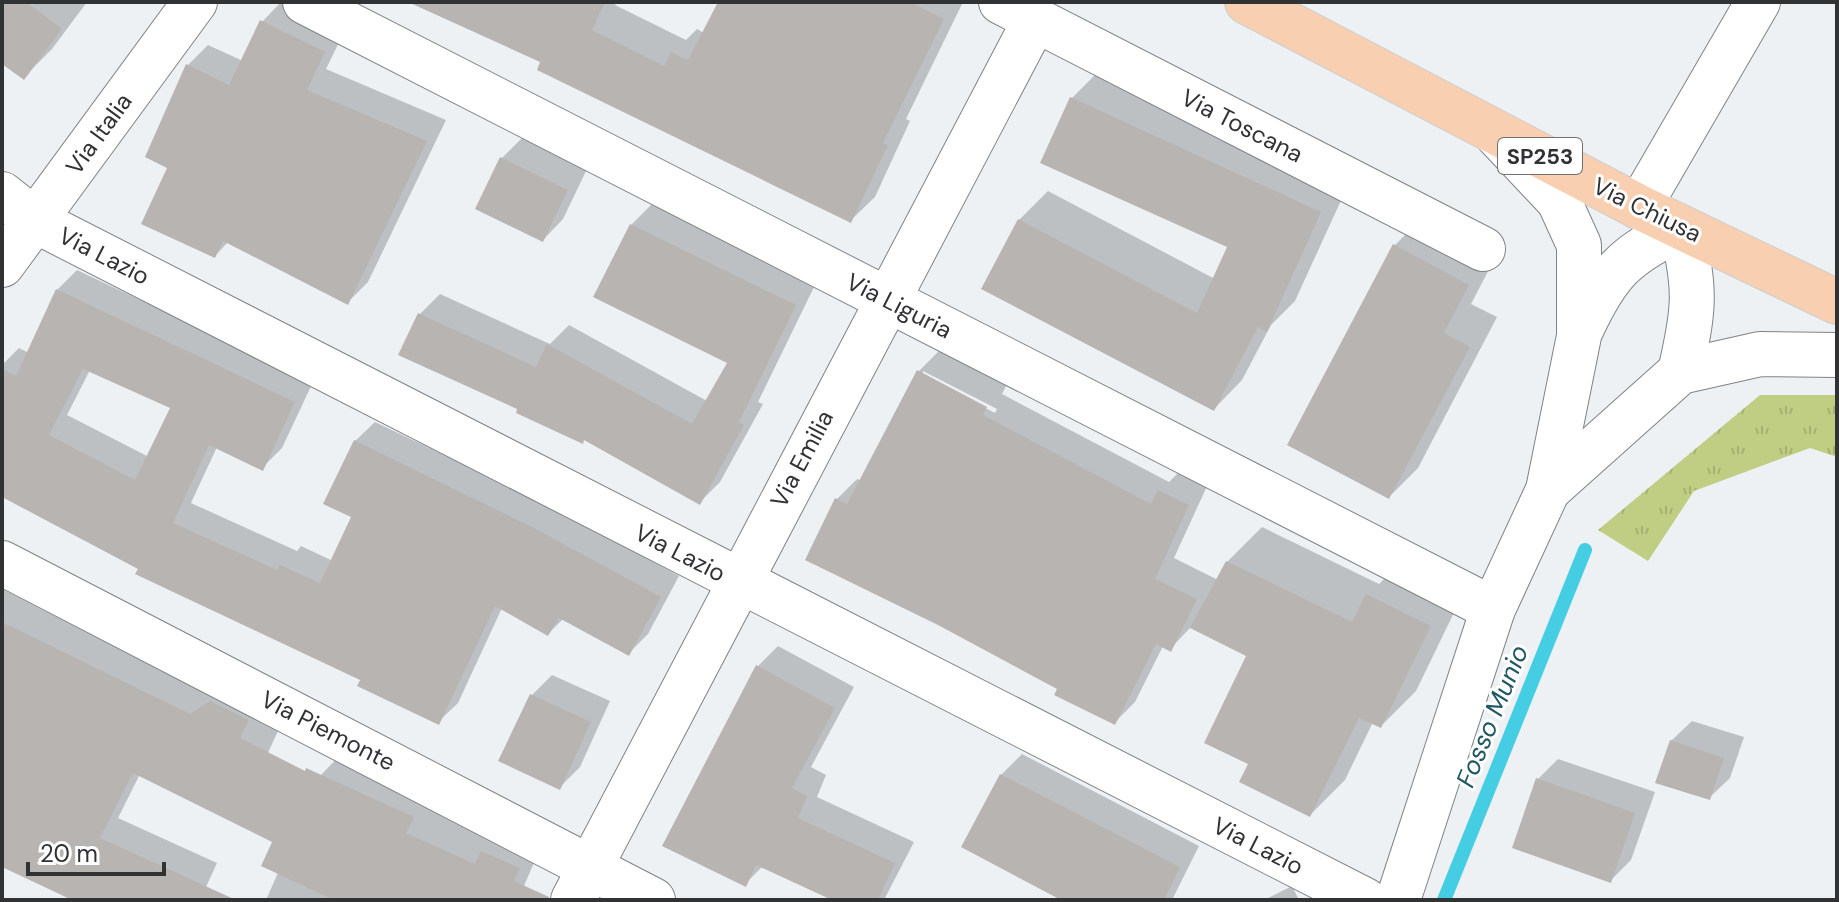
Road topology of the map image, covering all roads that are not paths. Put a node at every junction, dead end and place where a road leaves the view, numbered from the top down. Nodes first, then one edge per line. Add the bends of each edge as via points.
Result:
1 (195, 2) edge
2 (305, 2) edge
3 (1247, 2) edge
4 (1758, 2) edge
5 (1018, 11) edge
6 (1495, 133) junction
7 (2, 194) edge
8 (1639, 207) junction
9 (36, 221) junction
10 (1681, 228) junction
11 (1483, 249) dead end
12 (2, 265) edge
13 (887, 299) junction
14 (1837, 302) edge
15 (1579, 336) junction
16 (1837, 355) edge
17 (1680, 372) junction
18 (1548, 490) junction
19 (2, 563) edge
20 (737, 582) junction
21 (1493, 609) junction
22 (581, 883) edge
23 (653, 900) edge
24 (1365, 900) edge
25 (1398, 900) edge

1 - 9 street, Via Italia
2 - 13 street, Via Liguria
3 - 6 main road, Via Chiusa / SP253
4 - 8 street
5 - 11 street, Via Toscana
5 - 13 street, Via Emilia
6 - 8 main road, Via Chiusa / SP253
6 - 15 street via 1559,201 1579,245
7 - 9 street, Via Lazio
8 - 10 main road, Via Chiusa / SP253
9 - 12 street, Via Italia
9 - 20 street, Via Lazio
10 - 14 main road, Via Chiusa / SP253
10 - 15 street via 1641,247 1603,284
10 - 17 street via 1693,274 1694,312
13 - 20 street, Via Emilia
13 - 21 street, Via Liguria
15 - 18 street
16 - 17 street via 1760,354
17 - 18 street
18 - 21 street
19 - 22 street, Via Piemonte
20 - 22 street, Via Emilia
20 - 24 street, Via Lazio
21 - 25 street
22 - 23 street, Via Piemonte

